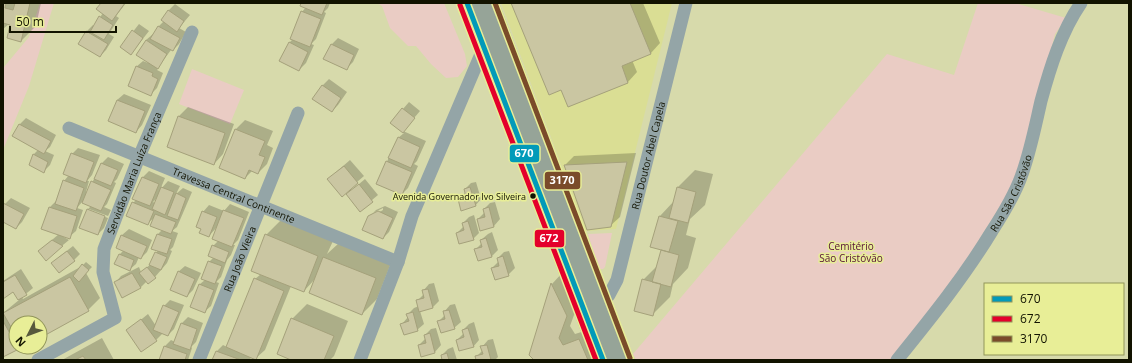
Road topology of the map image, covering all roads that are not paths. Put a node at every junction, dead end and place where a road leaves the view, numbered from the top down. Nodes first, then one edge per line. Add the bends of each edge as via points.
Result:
1 (467, 3) edge
2 (488, 3) edge
3 (686, 3) edge
4 (1081, 3) edge
5 (192, 32) dead end
6 (484, 47) junction
7 (298, 113) dead end
8 (69, 128) dead end
9 (139, 157) junction
10 (260, 206) junction
11 (398, 262) junction
12 (592, 305) junction
13 (38, 360) edge
14 (199, 360) edge
15 (360, 360) edge
16 (603, 360) edge
17 (623, 360) edge
18 (897, 360) edge

1 - 6 main road
2 - 12 main road
3 - 12 street, Rua Doutor Abel Capela via 617,280 609,295
4 - 18 street, Rua São Cristóvão via 1061,40 1042,100 1029,155 1007,208 951,293
5 - 9 street, Servidão Maria Luíza França
6 - 11 street via 412,216
6 - 12 main road
7 - 10 street, Rua João Vieira
8 - 9 street, Travessa Central Continente
9 - 10 street, Travessa Central Continente
9 - 13 street, Servidão Maria Luíza França via 104,249 103,272 115,318
10 - 11 street, Travessa Central Continente
10 - 14 street, Rua João Vieira
11 - 15 street
12 - 16 main road
12 - 17 main road

